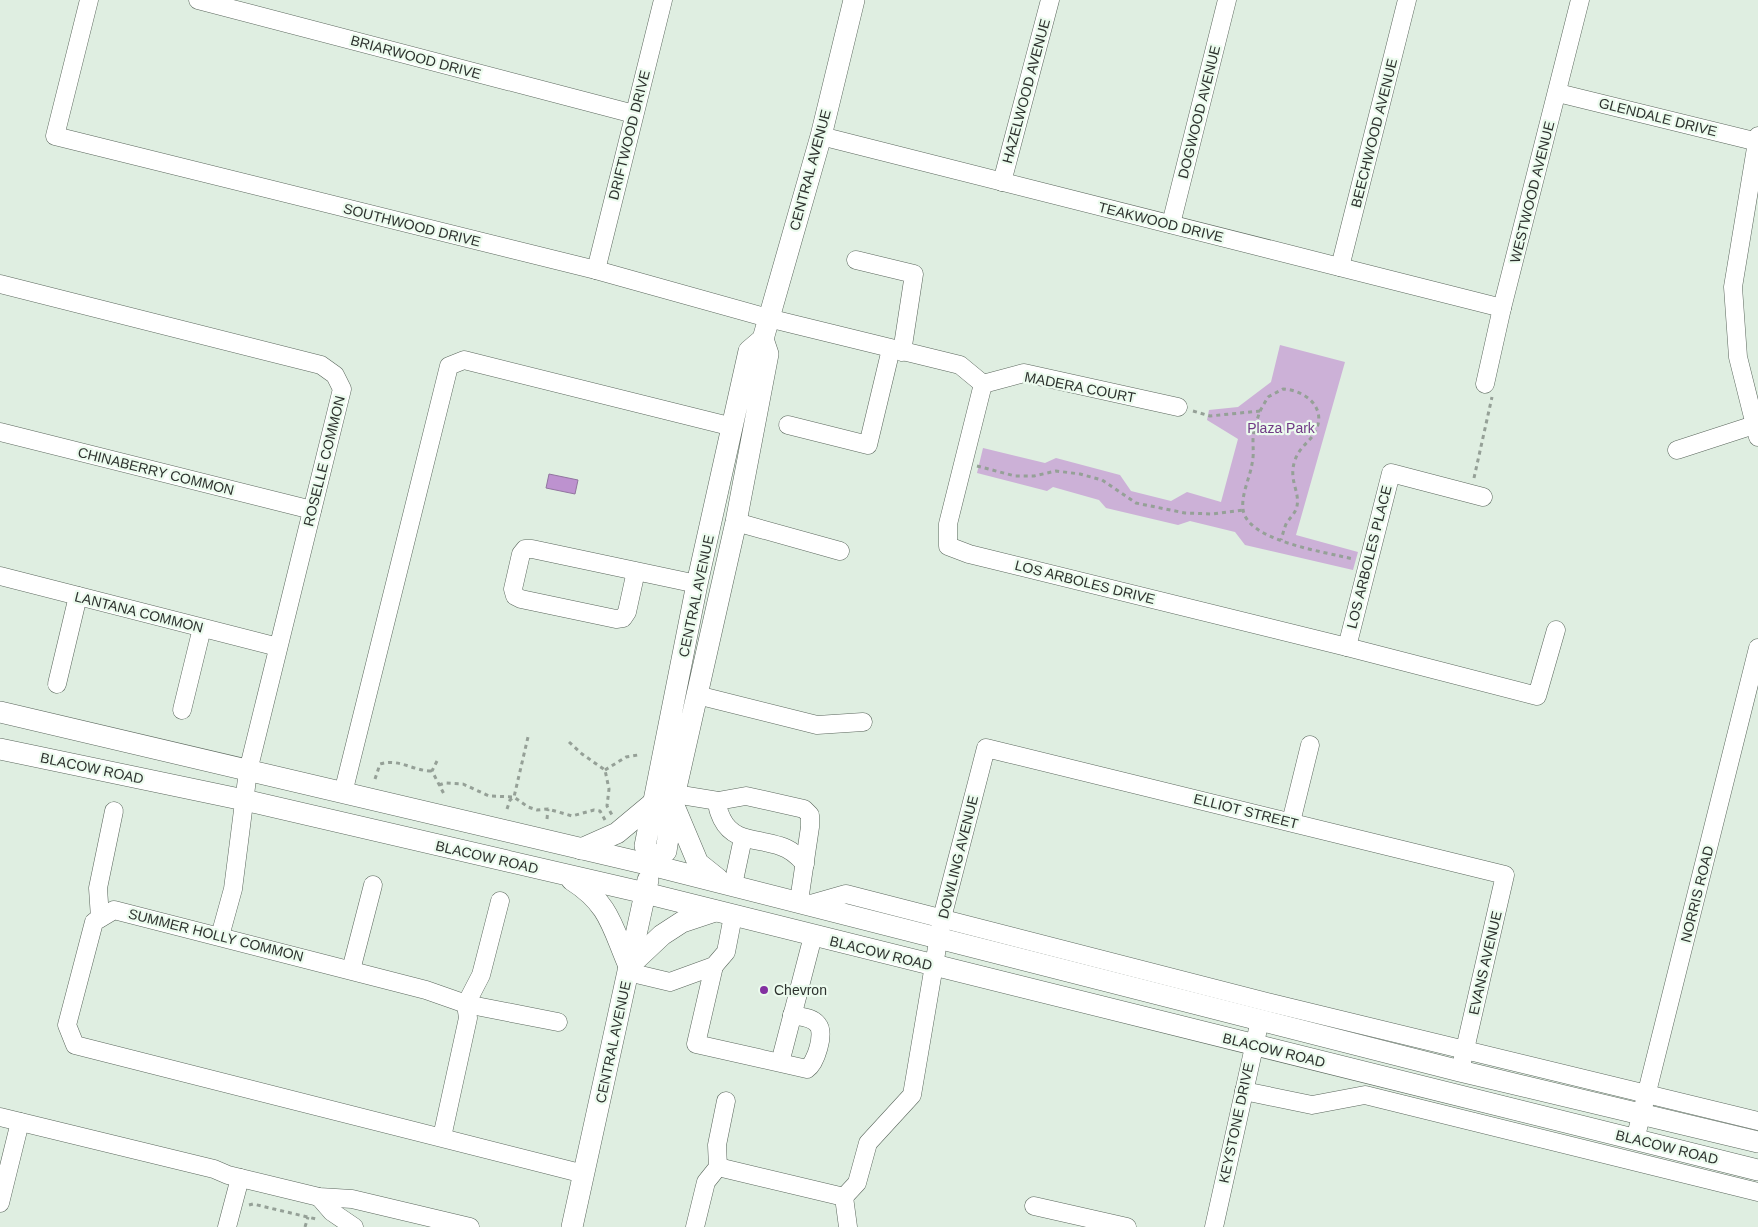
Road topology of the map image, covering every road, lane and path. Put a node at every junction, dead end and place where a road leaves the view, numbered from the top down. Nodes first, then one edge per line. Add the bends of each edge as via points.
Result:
1 (90, 0) edge
2 (198, 0) edge
3 (663, 0) edge
4 (854, 0) edge
5 (1050, 0) edge
6 (1227, 0) edge
7 (1407, 0) edge
8 (1580, 0) edge
9 (1558, 93) junction
10 (634, 114) junction
11 (821, 136) junction
12 (1758, 140) edge
13 (1002, 182) junction
14 (1171, 224) junction
15 (856, 260) dead end
16 (1340, 267) junction
17 (596, 270) junction
18 (0, 284) edge
19 (1502, 308) junction
20 (768, 318) junction
21 (763, 339) junction
22 (897, 350) junction
23 (983, 384) junction
24 (1486, 384) joint
25 (1178, 407) joint
26 (1260, 411) junction
27 (788, 425) dead end
28 (733, 427) junction
29 (1756, 431) edge
30 (0, 432) edge
31 (1677, 450) dead end
32 (963, 463) junction
33 (1476, 495) joint
34 (312, 510) junction
35 (1243, 510) junction
36 (736, 522) junction
37 (1281, 540) junction
38 (840, 551) dead end
39 (1367, 563) junction
40 (636, 571) junction
41 (0, 576) edge
42 (697, 584) junction
43 (78, 596) junction
44 (202, 628) junction
45 (1556, 630) dead end
46 (278, 647) junction
47 (1347, 647) junction
48 (1758, 648) edge
49 (56, 684) dead end
50 (697, 695) junction
51 (182, 710) dead end
52 (0, 712) edge
53 (862, 722) dead end
54 (528, 737) dead end
55 (569, 742) dead end
56 (1310, 746) dead end
57 (986, 748) joint
58 (0, 750) edge
59 (638, 754) dead end
60 (437, 761) dead end
61 (605, 770) junction
62 (248, 771) junction
63 (432, 771) junction
64 (375, 778) dead end
65 (439, 785) junction
66 (343, 793) junction
67 (444, 794) dead end
68 (514, 797) junction
69 (244, 800) junction
70 (667, 801) junction
71 (718, 801) junction
72 (548, 809) junction
73 (507, 810) dead end
74 (114, 811) dead end
75 (610, 811) junction
76 (602, 815) junction
77 (547, 819) dead end
78 (616, 820) dead end
79 (1291, 822) junction
80 (608, 825) dead end
81 (743, 838) junction
82 (581, 849) junction
83 (652, 861) junction
84 (805, 864) junction
85 (564, 875) junction
86 (1505, 875) joint
87 (727, 884) junction
88 (373, 885) dead end
89 (645, 893) junction
90 (500, 901) dead end
91 (805, 903) junction
92 (724, 914) junction
93 (100, 918) junction
94 (940, 928) junction
95 (220, 936) junction
96 (813, 936) junction
97 (714, 966) junction
98 (932, 966) junction
99 (629, 969) junction
100 (351, 970) junction
101 (466, 1004) junction
102 (792, 1015) junction
103 (1260, 1020) junction
104 (558, 1022) dead end
105 (1253, 1045) junction
106 (782, 1054) dead end
107 (1462, 1061) junction
108 (1244, 1091) junction
109 (726, 1100) dead end
110 (1645, 1103) junction
111 (0, 1117) edge
112 (1758, 1121) edge
113 (20, 1122) junction
114 (442, 1137) junction
115 (1635, 1140) junction
116 (1758, 1142) edge
117 (718, 1167) junction
118 (1758, 1170) edge
119 (584, 1174) junction
120 (240, 1178) junction
121 (1758, 1192) edge
122 (319, 1197) junction
123 (844, 1197) junction
124 (0, 1203) edge
125 (1034, 1206) dead end
126 (244, 1209) dead end
127 (308, 1217) junction
128 (321, 1221) dead end
129 (228, 1227) edge
130 (305, 1227) edge
131 (354, 1227) edge
132 (470, 1227) edge
133 (572, 1227) edge
134 (695, 1227) edge
135 (848, 1227) edge
136 (1127, 1227) edge
137 (1214, 1227) edge

1 - 17 street, SOUTHWOOD DRIVE via 55,136
2 - 10 street, BRIARWOOD DRIVE
3 - 10 street, DRIFTWOOD DRIVE
4 - 11 main road, CENTRAL AVENUE
5 - 13 street, HAZELWOOD AVENUE
6 - 14 street, DOGWOOD AVENUE
7 - 16 street, BEECHWOOD AVENUE
8 - 9 street, WESTWOOD AVENUE
9 - 12 street, GLENDALE DRIVE
9 - 19 street, WESTWOOD AVENUE
10 - 17 street, DRIFTWOOD DRIVE
11 - 13 street, TEAKWOOD DRIVE
11 - 20 main road, CENTRAL AVENUE
12 - 29 street via 1733,287 1738,357
13 - 14 street, TEAKWOOD DRIVE
14 - 16 street, TEAKWOOD DRIVE
15 - 22 street via 914,274
16 - 19 street, TEAKWOOD DRIVE
17 - 20 street, SOUTHWOOD DRIVE
18 - 34 street, ROSELLE COMMON via 321,365 335,375 342,388
19 - 24 street, WESTWOOD AVENUE
20 - 21 main road, CENTRAL AVENUE
20 - 22 street
21 - 28 main road, CENTRAL AVENUE via 749,351
21 - 36 main road, CENTRAL AVENUE via 768,354
22 - 23 street via 960,365
22 - 27 street via 868,445
23 - 25 street, MADERA COURT via 1024,373
23 - 32 street, LOS ARBOLES DRIVE
24 - 33 path via 1493,399
25 - 26 path via 1210,416
26 - 35 path
26 - 37 path via 1268,397 1283,389 1304,393 1311,398 1318,413 1314,436 1301,448 1295,460 1293,478 1297,506
28 - 42 main road, CENTRAL AVENUE
28 - 66 street via 464,360 449,366
29 - 31 street
30 - 34 street, CHINABERRY COMMON
32 - 35 path via 1015,476 1034,476 1056,470 1080,474 1102,480 1136,504 1185,513
32 - 47 street, LOS ARBOLES DRIVE via 948,524 948,546 969,554
33 - 39 street, LOS ARBOLES PLACE via 1391,473
34 - 46 street, ROSELLE COMMON
35 - 37 path via 1253,528
36 - 38 street
36 - 50 main road, CENTRAL AVENUE
37 - 39 path
39 - 47 street, LOS ARBOLES PLACE
40 - 40 street via 525,549 513,589 520,599 623,618 628,612
40 - 42 street
41 - 43 street, LANTANA COMMON
42 - 70 main road, CENTRAL AVENUE
43 - 44 street, LANTANA COMMON
43 - 49 street
44 - 46 street, LANTANA COMMON
44 - 51 street
45 - 47 street, LOS ARBOLES DRIVE via 1537,696
46 - 62 street, ROSELLE COMMON
48 - 110 street, NORRIS ROAD
50 - 53 street via 817,725
50 - 70 main road, CENTRAL AVENUE
52 - 62 main road, BLACOW ROAD
54 - 68 path
55 - 61 path
56 - 79 street
57 - 79 street, ELLIOT STREET
57 - 94 street, DOWLING AVENUE
58 - 69 main road, BLACOW ROAD
59 - 61 path via 626,757
60 - 63 path
61 - 75 path via 609,789 606,800
62 - 66 main road, BLACOW ROAD
62 - 69 street, ROSELLE COMMON
63 - 64 path via 387,762 380,764
63 - 65 path
65 - 67 path
65 - 68 path via 463,784 489,796
66 - 82 main road, BLACOW ROAD
68 - 72 path via 528,807
68 - 73 path
69 - 85 main road, BLACOW ROAD
69 - 95 street, ROSELLE COMMON via 233,889
70 - 71 street
70 - 82 main road via 609,839
70 - 83 main road, CENTRAL AVENUE via 666,851
70 - 87 main road via 698,863
71 - 81 street via 717,809 726,827
71 - 84 street via 746,796 804,809 810,815
72 - 76 path via 572,816 594,810
72 - 77 path
74 - 93 street via 98,888
75 - 76 path
75 - 78 path
76 - 80 path
79 - 86 street, ELLIOT STREET
81 - 84 street via 781,846 796,854
81 - 87 street
82 - 83 main road, BLACOW ROAD
83 - 87 main road, BLACOW ROAD
83 - 89 main road, CENTRAL AVENUE
84 - 91 street
85 - 89 main road, BLACOW ROAD
85 - 99 main road via 586,888 604,907
86 - 107 street, EVANS AVENUE
87 - 91 main road, BLACOW ROAD
88 - 100 street
89 - 92 main road, BLACOW ROAD
89 - 99 main road, CENTRAL AVENUE
90 - 101 street via 481,975
91 - 94 main road, BLACOW ROAD
92 - 96 main road, BLACOW ROAD
92 - 97 street via 726,952
92 - 99 main road via 682,922 662,935
93 - 95 street, SUMMER HOLLY COMMON via 114,910
93 - 114 street via 94,922 67,1025 75,1045
94 - 98 street, DOWLING AVENUE
94 - 103 main road, BLACOW ROAD
94 - 107 street, BLACOW ROAD
95 - 100 street, SUMMER HOLLY COMMON
96 - 98 main road, BLACOW ROAD
96 - 102 street
97 - 99 street via 670,982
97 - 102 street via 696,1044 807,1069 816,1058 820,1026 810,1019
98 - 105 main road, BLACOW ROAD
98 - 123 street, DOWLING AVENUE via 912,1095 868,1144 857,1183
99 - 119 main road, CENTRAL AVENUE
100 - 101 street, SUMMER HOLLY COMMON
101 - 104 street, SUMMER HOLLY COMMON
101 - 114 street via 468,1018
102 - 106 street
103 - 105 street, KEYSTONE DRIVE
103 - 107 main road, BLACOW ROAD
105 - 108 street, KEYSTONE DRIVE
105 - 115 main road, BLACOW ROAD
107 - 110 main road, BLACOW ROAD
108 - 121 street, BLACOW ROAD via 1312,1105 1365,1095
108 - 137 street, KEYSTONE DRIVE
109 - 117 street via 717,1145
110 - 112 street, BLACOW ROAD
110 - 115 street, NORRIS ROAD
110 - 116 main road, BLACOW ROAD
111 - 113 street
113 - 120 street via 214,1168
113 - 124 street
114 - 119 street
115 - 118 main road, BLACOW ROAD
117 - 123 street
117 - 134 street via 706,1182
119 - 133 main road, CENTRAL AVENUE
120 - 122 street
120 - 129 street
122 - 131 street via 332,1212
122 - 132 street via 352,1199
123 - 135 street
125 - 136 street
126 - 127 path via 253,1204
127 - 128 path
127 - 130 path

